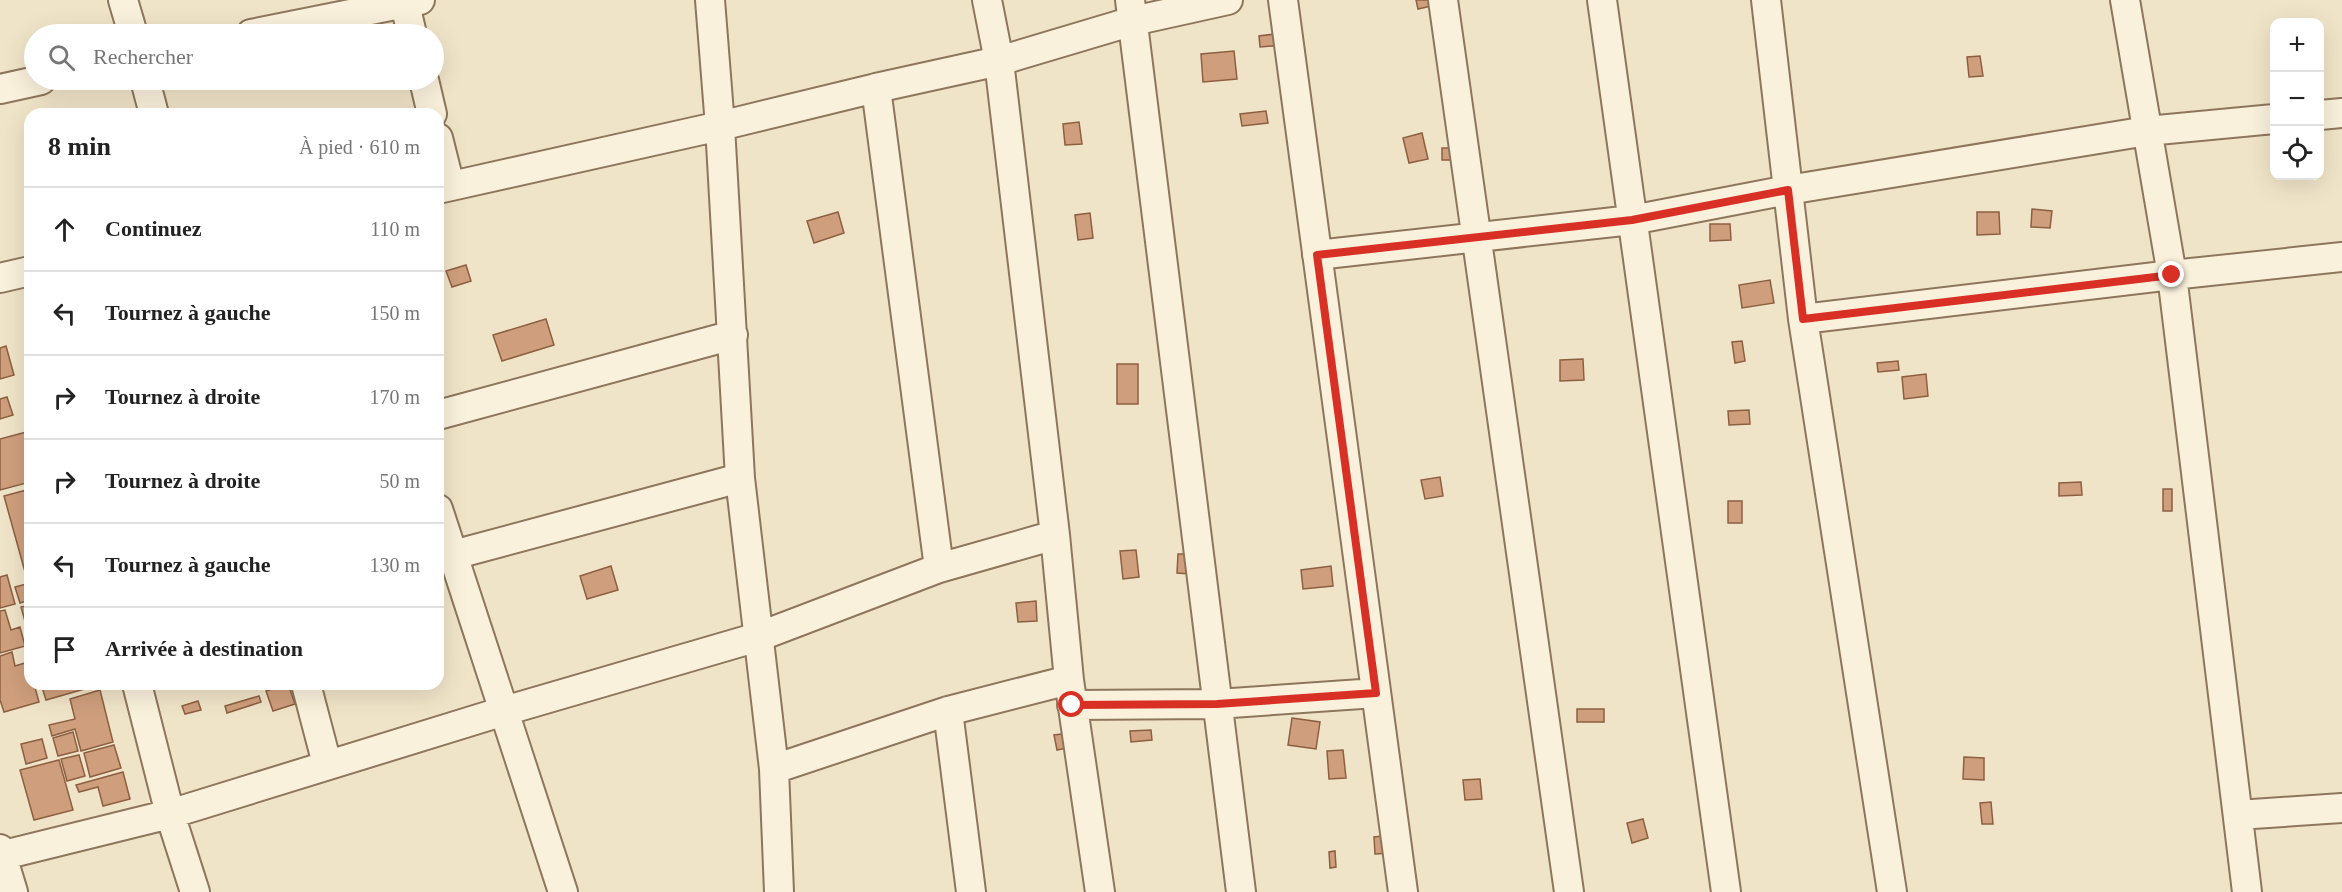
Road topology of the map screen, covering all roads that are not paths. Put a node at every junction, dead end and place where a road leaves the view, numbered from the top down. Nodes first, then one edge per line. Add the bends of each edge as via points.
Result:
1 (123, 0) edge
2 (710, 0) edge
3 (987, 0) edge
4 (1228, 0) edge
5 (1283, 0) edge
6 (1443, 0) edge
7 (1602, 0) edge
8 (1766, 0) edge
9 (2125, 0) edge
10 (410, 1) edge
11 (1131, 11) edge
12 (130, 24) edge
13 (299, 24) edge
14 (411, 24) edge
15 (999, 61) junction
16 (24, 84) edge
17 (876, 88) junction
18 (0, 89) edge
19 (148, 90) edge
20 (426, 90) edge
21 (152, 108) edge
22 (431, 108) edge
23 (2342, 113) edge
24 (2324, 115) edge
25 (2270, 119) edge
26 (720, 126) junction
27 (2147, 131) junction
28 (444, 187) edge
29 (1788, 190) junction
30 (1632, 220) junction
31 (1476, 237) junction
32 (1317, 255) junction
33 (2342, 257) edge
34 (24, 272) edge
35 (2172, 275) junction
36 (0, 278) edge
37 (1803, 319) junction
38 (733, 334) junction
39 (444, 414) edge
40 (740, 478) junction
41 (444, 527) edge
42 (1055, 535) junction
43 (453, 555) junction
44 (939, 568) junction
45 (758, 637) junction
46 (139, 690) edge
47 (308, 690) edge
48 (1070, 692) junction
49 (1376, 693) junction
50 (1217, 704) junction
51 (504, 711) junction
52 (948, 711) junction
53 (327, 764) junction
54 (774, 769) junction
55 (2342, 808) edge
56 (170, 814) junction
57 (2238, 815) junction
58 (1, 853) edge
59 (13, 892) edge
60 (195, 892) edge
61 (563, 892) edge
62 (779, 892) edge
63 (971, 892) edge
64 (1100, 892) edge
65 (1240, 892) edge
66 (1403, 892) edge
67 (1569, 892) edge
68 (1726, 892) edge
69 (1892, 892) edge
70 (2247, 892) edge

1 - 12 street
2 - 26 street
3 - 15 street
4 - 11 street
5 - 32 street
6 - 31 street
7 - 30 street
8 - 29 street
9 - 27 street
10 - 13 street
10 - 14 street
11 - 15 street
11 - 50 street
15 - 17 street
15 - 42 street
16 - 18 street
17 - 26 street
17 - 44 street
19 - 21 street
20 - 22 street
23 - 24 street
25 - 27 street
26 - 28 street
26 - 38 street
27 - 29 street
27 - 35 street
29 - 30 street
29 - 37 street
30 - 31 street
30 - 68 street
31 - 32 street
31 - 67 street
32 - 49 street
33 - 35 street
34 - 36 street
35 - 37 street
35 - 57 street
37 - 69 street
38 - 39 street
38 - 40 street
40 - 43 street
40 - 45 street
41 - 43 street
42 - 44 street
42 - 48 street
43 - 51 street
44 - 45 street
45 - 51 street
45 - 54 street
46 - 56 street
47 - 53 street
48 - 50 street
48 - 52 street
48 - 64 street
49 - 50 street
49 - 66 street
50 - 65 street
51 - 53 street
51 - 61 street
52 - 54 street
52 - 63 street
53 - 56 street
54 - 62 street
55 - 57 street
56 - 58 street
56 - 60 street
57 - 70 street
58 - 59 street

